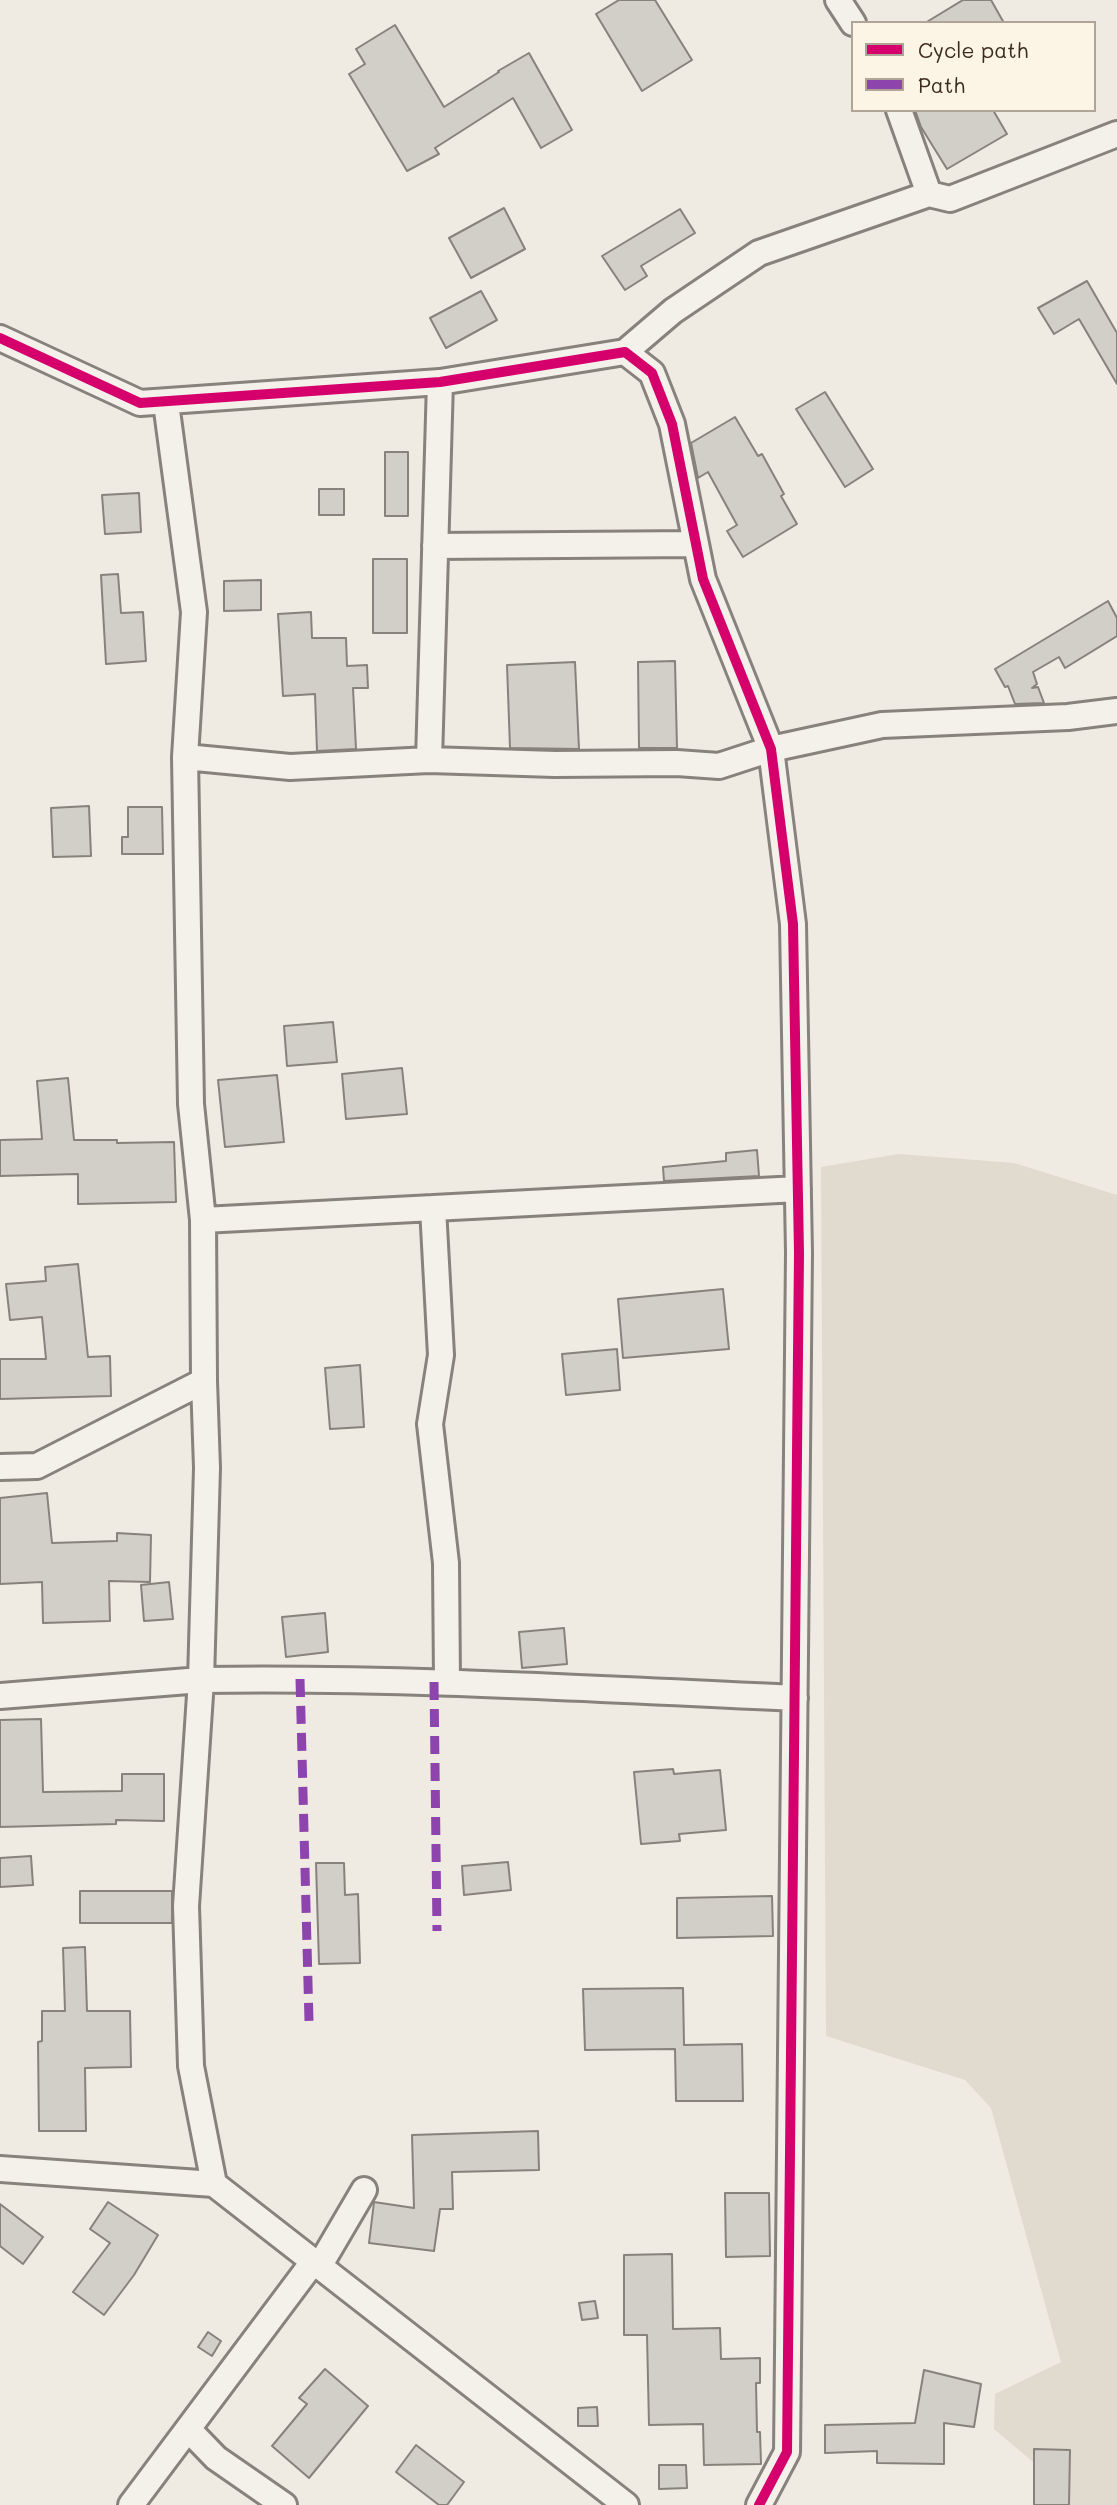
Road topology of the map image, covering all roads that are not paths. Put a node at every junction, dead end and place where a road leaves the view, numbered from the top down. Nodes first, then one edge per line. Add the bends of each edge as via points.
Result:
1 (838, 0) edge
2 (852, 21) edge
3 (900, 112) edge
4 (1117, 134) edge
5 (929, 194) junction
6 (661, 321) junction
7 (0, 338) edge
8 (625, 352) junction
9 (652, 373) junction
10 (440, 382) junction
11 (166, 403) junction
12 (695, 544) junction
13 (435, 545) junction
14 (1117, 711) edge
15 (771, 749) junction
16 (185, 757) junction
17 (429, 761) junction
18 (798, 1189) junction
19 (433, 1208) junction
20 (203, 1220) junction
21 (204, 1381) junction
22 (0, 1467) edge
23 (201, 1680) junction
24 (447, 1682) junction
25 (0, 1696) edge
26 (794, 1698) junction
27 (0, 2169) edge
28 (214, 2185) junction
29 (364, 2190) dead end
30 (313, 2262) junction
31 (188, 2430) junction
32 (131, 2505) edge
33 (284, 2505) edge
34 (626, 2505) edge
35 (759, 2505) edge

1 - 2 street
3 - 5 street
4 - 5 street via 950,199
5 - 6 street via 759,253
6 - 8 street
6 - 9 street
7 - 11 street via 140,403
8 - 9 street
8 - 10 street
9 - 12 street via 672,424
10 - 11 street
10 - 13 street
11 - 16 street via 194,612
12 - 13 street
12 - 15 street via 703,579
13 - 17 street
14 - 15 street via 882,725
15 - 17 street via 719,766
15 - 18 street via 793,924
16 - 17 street via 290,767
16 - 20 street via 191,1104
18 - 19 street
18 - 26 street
19 - 20 street
19 - 24 street via 441,1354 430,1424 446,1563
20 - 21 street
21 - 22 street via 37,1466
21 - 23 street via 207,1468
23 - 24 street
23 - 25 street
23 - 28 street via 186,1906 191,2066
24 - 26 street
26 - 35 street via 787,2452
27 - 28 street
28 - 30 street
29 - 30 street via 320,2265
30 - 31 street
30 - 34 street
31 - 32 street
31 - 33 street via 216,2458

